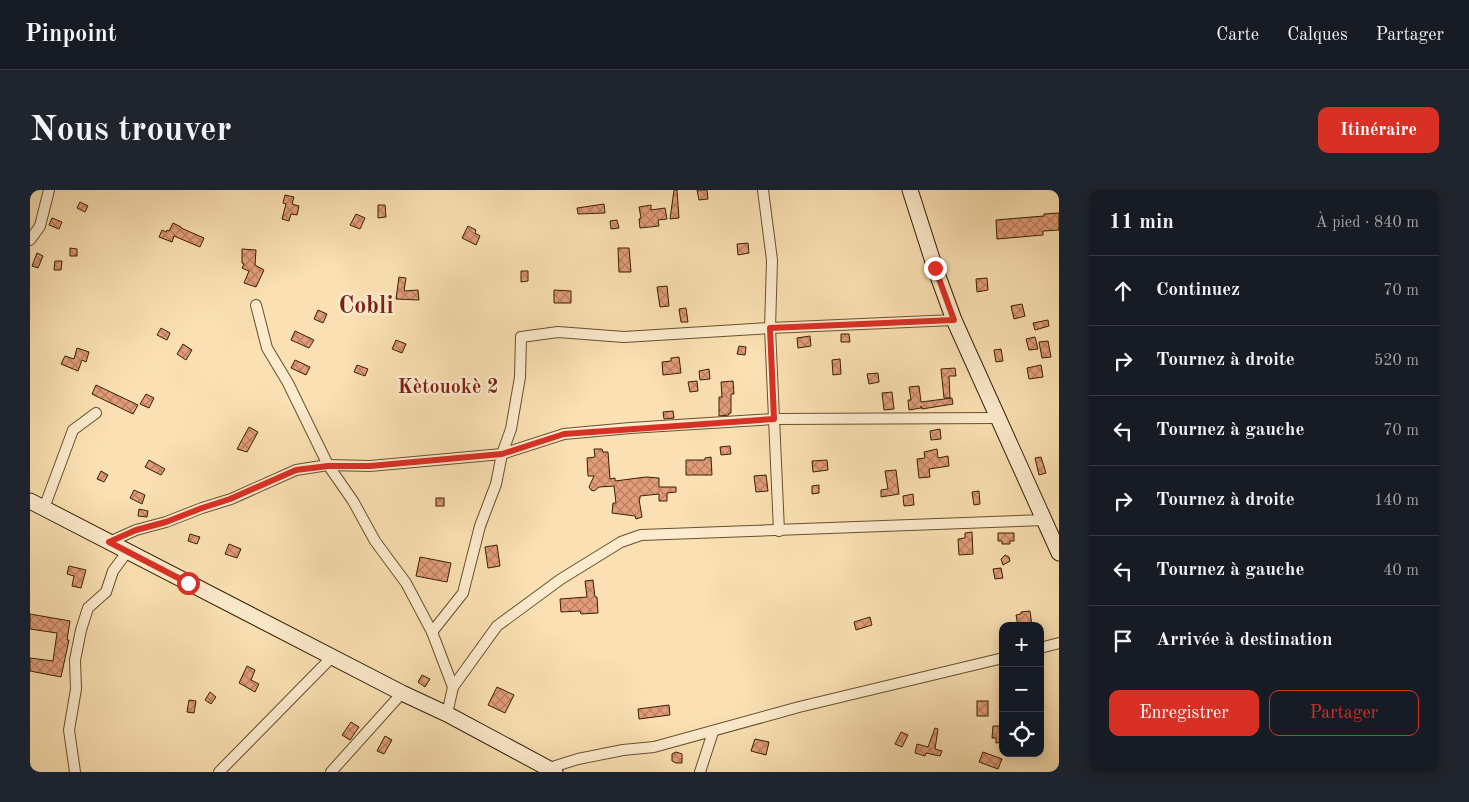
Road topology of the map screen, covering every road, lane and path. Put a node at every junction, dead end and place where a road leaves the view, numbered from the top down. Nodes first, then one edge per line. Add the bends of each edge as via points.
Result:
1 (49, 190) edge
2 (763, 190) edge
3 (910, 190) edge
4 (30, 240) edge
5 (256, 305) dead end
6 (954, 320) junction
7 (770, 328) junction
8 (96, 413) dead end
9 (998, 418) junction
10 (774, 419) junction
11 (502, 454) junction
12 (328, 466) junction
13 (30, 501) edge
14 (44, 508) junction
15 (1044, 520) junction
16 (779, 531) junction
17 (109, 542) junction
18 (126, 552) junction
19 (1059, 553) edge
20 (432, 632) junction
21 (1059, 643) edge
22 (1044, 647) edge
23 (332, 657) junction
24 (999, 659) edge
25 (454, 687) junction
26 (402, 693) junction
27 (447, 714) junction
28 (713, 732) junction
29 (548, 771) edge
30 (75, 772) edge
31 (218, 772) edge
32 (331, 772) edge
33 (700, 772) edge

1 - 4 street via 40,226
2 - 7 street via 772,260
3 - 6 main road
5 - 12 street via 267,348 288,383
6 - 7 street
6 - 9 main road
7 - 10 street
7 - 11 street via 624,337 558,332 521,337 520,377 511,429
8 - 14 street via 73,430
9 - 10 street
9 - 15 main road
10 - 11 street via 564,434
10 - 16 street
11 - 12 street via 370,466
11 - 20 street via 463,593
12 - 17 street via 296,470 230,499
12 - 20 street via 406,583
13 - 14 main road
14 - 17 main road
15 - 16 street
15 - 19 main road
16 - 25 street via 641,535 621,542 560,579 497,626
17 - 18 main road
18 - 23 main road
18 - 30 street via 113,571 106,592 88,608 81,630 69,730
20 - 25 street
21 - 22 street
23 - 26 main road
23 - 31 street
24 - 28 street via 799,706
25 - 27 street
26 - 27 main road
26 - 32 street
27 - 29 main road
28 - 29 street via 654,747 623,750
28 - 33 street

